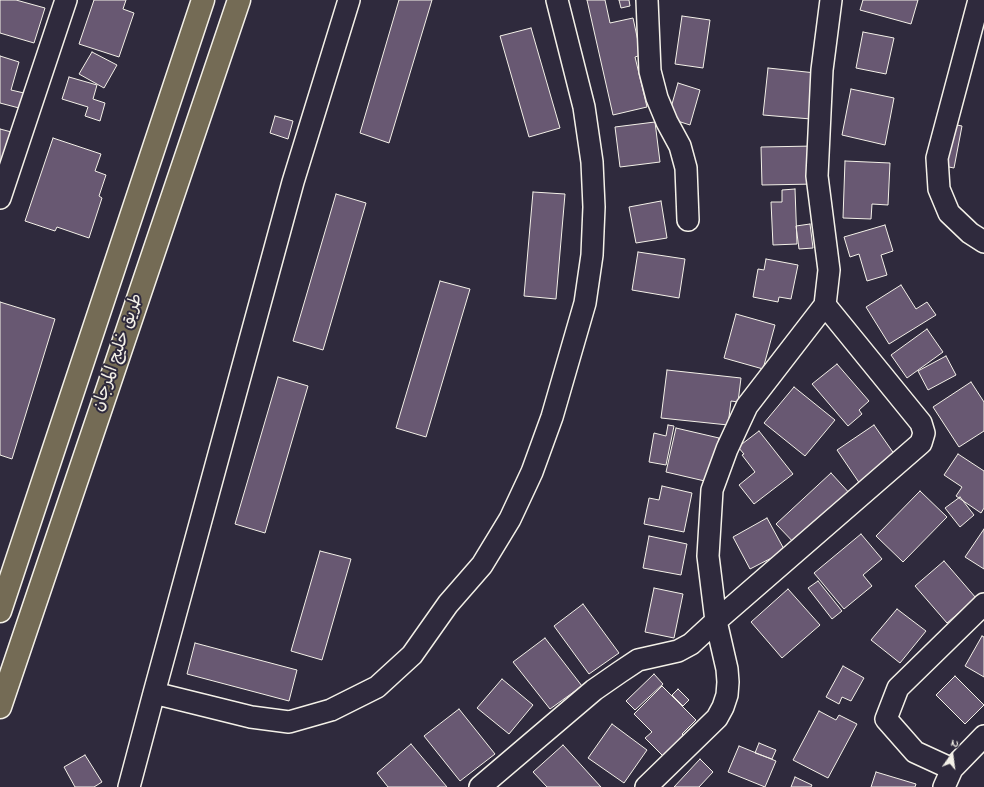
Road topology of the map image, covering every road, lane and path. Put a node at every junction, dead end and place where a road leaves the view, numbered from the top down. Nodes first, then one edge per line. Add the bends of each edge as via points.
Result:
1 (66, 0) edge
2 (202, 0) edge
3 (239, 0) edge
4 (349, 0) edge
5 (557, 0) edge
6 (647, 0) edge
7 (831, 0) edge
8 (979, 0) edge
9 (0, 198) edge
10 (688, 220) dead end
11 (984, 242) edge
12 (825, 305) junction
13 (984, 604) edge
14 (0, 611) edge
15 (716, 621) junction
16 (154, 693) junction
17 (0, 707) edge
18 (984, 736) edge
19 (948, 778) edge
20 (129, 787) edge
21 (480, 787) edge
22 (646, 787) edge

1 - 9 street
2 - 14 main road, طريق خليج المرجان
3 - 17 main road, طريق خليج المرجان
4 - 16 street via 293,182
5 - 16 street via 584,107 592,162 592,255 585,303 552,418 532,472 510,519 482,565 448,604 412,655 377,687 331,710 290,722 251,717
6 - 10 street via 650,71 656,98 680,146 686,168
7 - 12 street via 822,70 817,176 830,270
8 - 11 street via 937,158 939,188 949,213 970,233
12 - 15 street via 747,406 712,490 708,556
12 - 15 street via 922,423 923,438 918,447
13 - 19 street via 898,688 886,719 915,752
15 - 21 street via 691,644 678,651 638,660 594,690
15 - 22 street via 728,682 723,707 717,718
16 - 20 street
18 - 19 street

